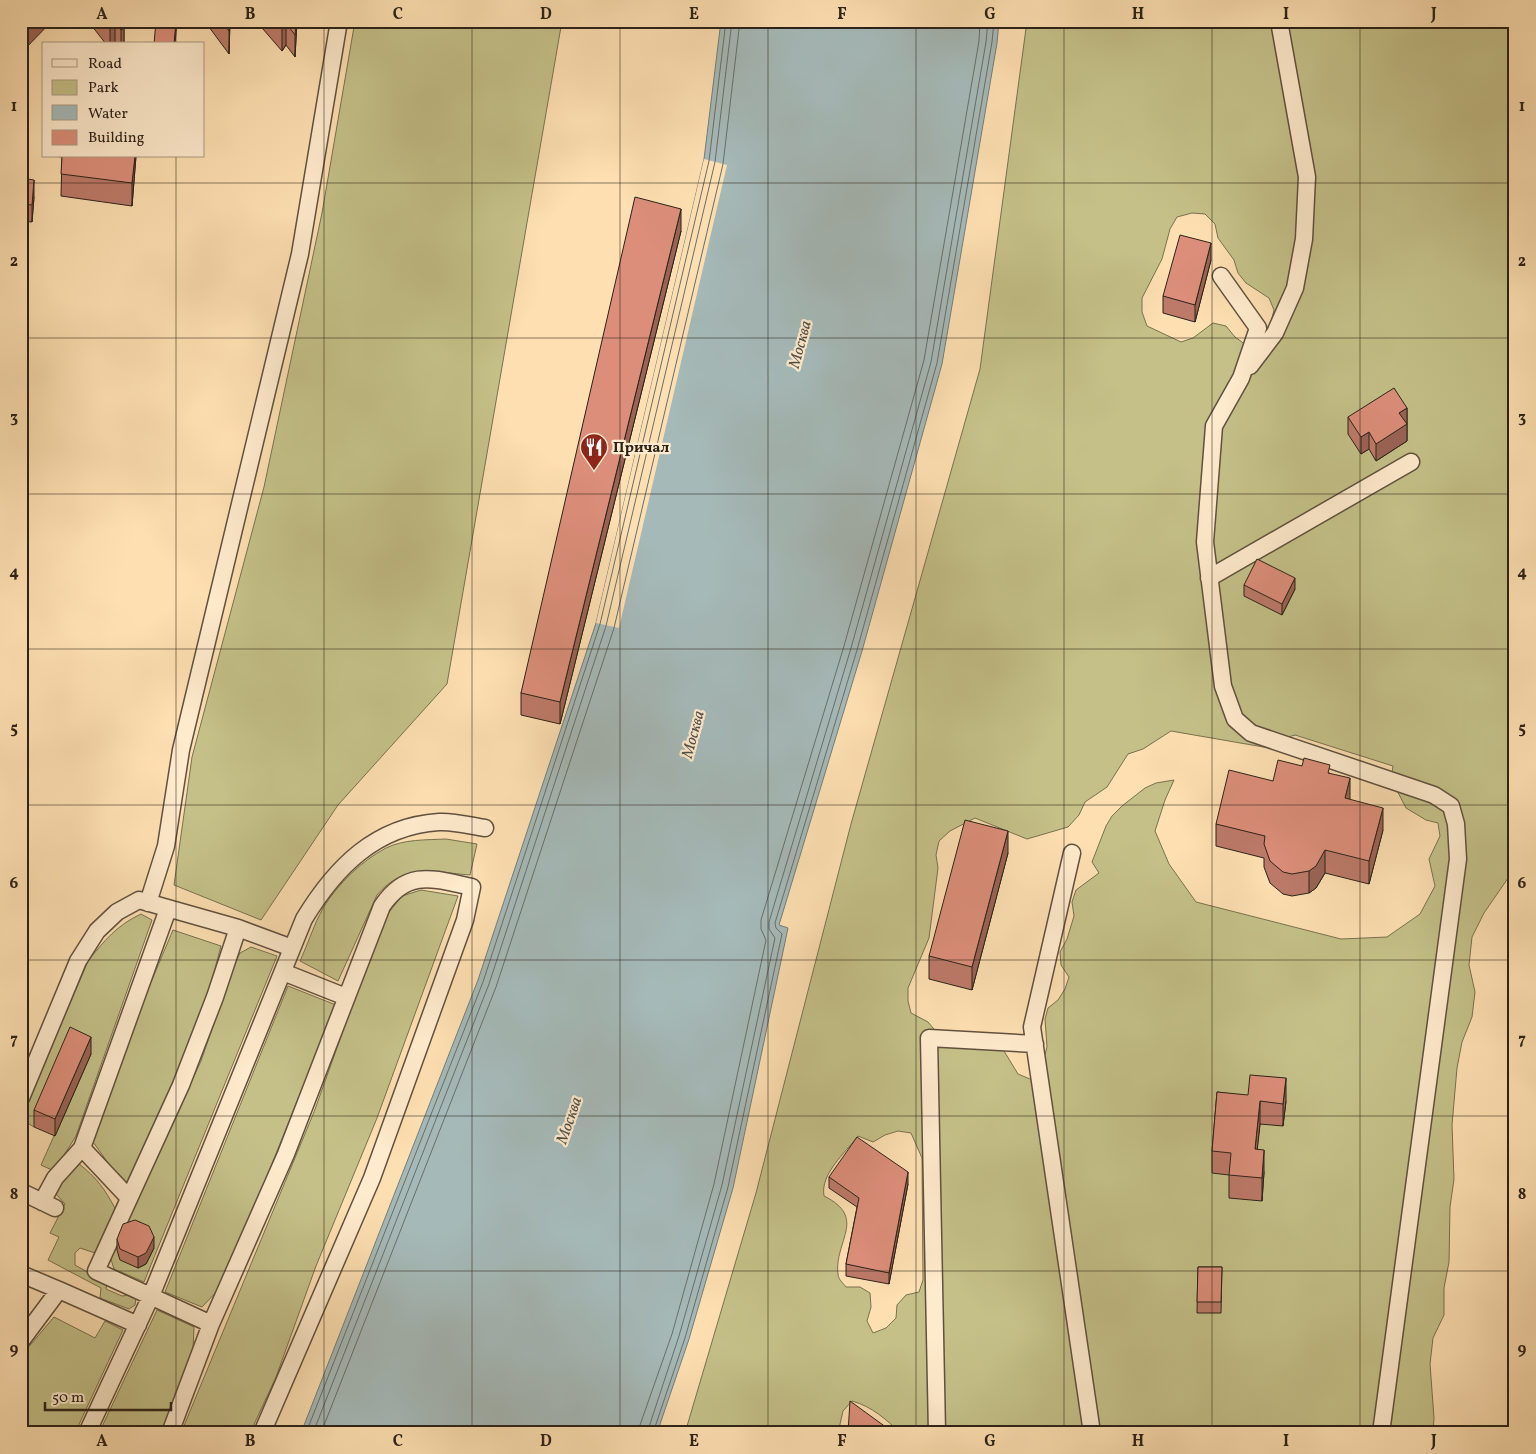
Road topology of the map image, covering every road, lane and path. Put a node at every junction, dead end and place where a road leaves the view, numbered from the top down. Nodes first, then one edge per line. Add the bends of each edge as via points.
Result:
1 (339, 21) edge
2 (1279, 21) edge
3 (1221, 276) dead end
4 (1241, 378) junction
5 (1411, 462) dead end
6 (1209, 578) junction
7 (485, 828) dead end
8 (1072, 853) dead end
9 (148, 903) junction
10 (168, 908) junction
11 (238, 928) junction
12 (292, 948) junction
13 (283, 972) junction
14 (346, 997) junction
15 (1035, 1044) junction
16 (21, 1098) edge
17 (82, 1148) junction
18 (26, 1194) dead end
19 (129, 1198) junction
20 (21, 1274) edge
21 (59, 1290) junction
22 (151, 1296) junction
23 (211, 1324) junction
24 (138, 1325) junction
25 (21, 1341) edge
26 (87, 1433) edge
27 (170, 1433) edge
28 (262, 1433) edge
29 (937, 1433) edge
30 (1092, 1433) edge
31 (1381, 1433) edge

1 - 9 street via 300,254 181,750 166,846
2 - 4 street via 1307,177 1304,239 1295,288 1275,333
3 - 4 street via 1258,328
4 - 6 street via 1214,426 1205,542
5 - 6 street
6 - 31 street via 1223,686 1235,719 1251,733 1434,795 1451,806 1456,824 1458,859
7 - 12 street via 431,823 388,834 368,845 338,872 319,895
8 - 15 street via 1032,1028
9 - 10 street
9 - 16 street via 138,900 117,912 97,931 78,961
10 - 11 street
10 - 17 street
11 - 12 street
11 - 19 street via 181,1085
12 - 13 street
13 - 14 street
13 - 22 street
14 - 23 street via 286,1154
14 - 28 street via 382,906 392,894 418,878 472,887 465,920 372,1178
15 - 29 street via 929,1038
15 - 30 street
17 - 18 street via 55,1178 49,1205
17 - 19 street
19 - 22 street via 96,1271
20 - 21 street
21 - 24 street
21 - 25 street
22 - 23 street
22 - 24 street
23 - 27 street
24 - 26 street

